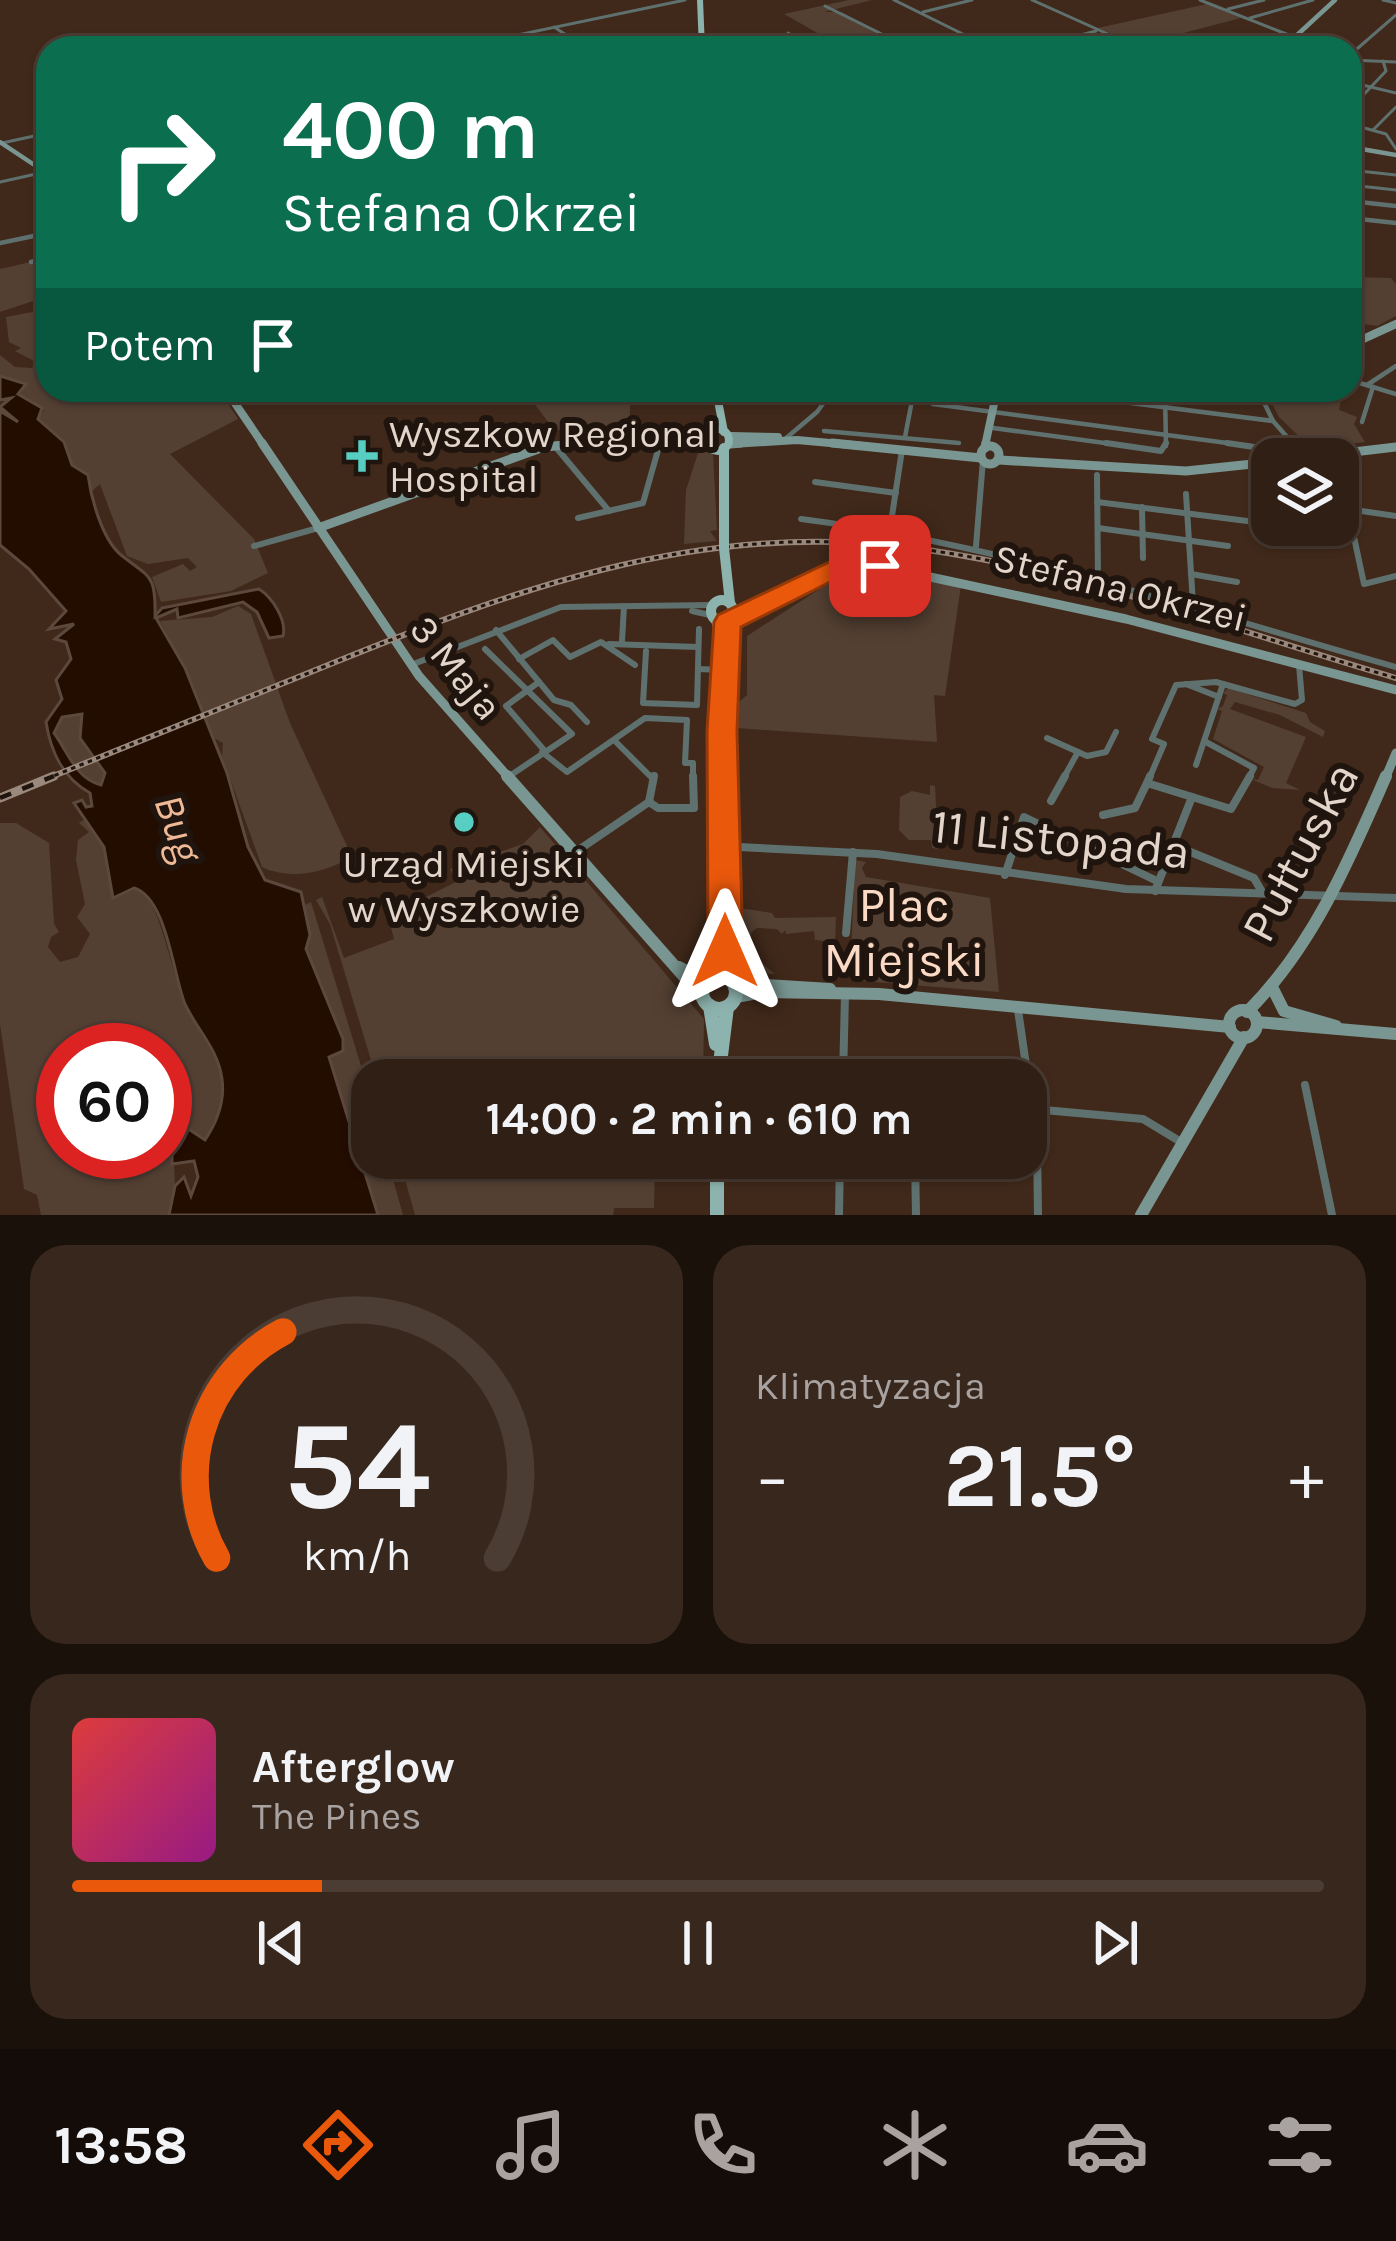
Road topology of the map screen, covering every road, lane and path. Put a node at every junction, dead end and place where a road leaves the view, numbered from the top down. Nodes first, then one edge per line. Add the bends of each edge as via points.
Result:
1 (685, 0) edge
2 (700, 0) edge
3 (894, 0) edge
4 (919, 0) edge
5 (972, 0) edge
6 (1036, 0) edge
7 (1200, 0) edge
8 (1220, 0) edge
9 (1264, 0) edge
10 (1312, 0) edge
11 (1335, 0) edge
12 (1383, 0) edge
13 (1208, 3) junction
14 (1396, 3) edge
15 (902, 4) junction
16 (825, 5) dead end
17 (1225, 10) junction
18 (920, 13) junction
19 (1396, 15) edge
20 (1246, 19) junction
21 (554, 27) junction
22 (1100, 30) junction
23 (788, 34) dead end
24 (511, 36) edge
25 (568, 36) edge
26 (702, 36) edge
27 (792, 36) edge
28 (889, 36) edge
29 (967, 36) edge
30 (1077, 36) edge
31 (1112, 36) edge
32 (1291, 36) edge
33 (1295, 36) edge
34 (1362, 47) edge
35 (1362, 59) edge
36 (1383, 61) junction
37 (1396, 62) edge
38 (1362, 85) edge
39 (1368, 86) junction
40 (1396, 93) edge
41 (1362, 94) edge
42 (1396, 107) edge
43 (1362, 127) edge
44 (1373, 130) junction
45 (36, 135) edge
46 (1, 142) edge
47 (1362, 148) edge
48 (1396, 152) edge
49 (36, 166) edge
50 (1362, 171) edge
51 (36, 175) edge
52 (1396, 175) edge
53 (0, 182) edge
54 (1362, 186) edge
55 (1396, 190) edge
56 (1362, 202) edge
57 (1396, 206) edge
58 (1362, 219) edge
59 (1396, 223) edge
60 (36, 236) edge
61 (3, 244) edge
62 (36, 261) edge
63 (31, 262) dead end
64 (1396, 324) edge
65 (1362, 340) edge
66 (1396, 366) edge
67 (1362, 384) edge
68 (1370, 386) junction
69 (1396, 394) edge
70 (234, 402) edge
71 (716, 402) edge
72 (821, 402) edge
73 (912, 402) edge
74 (995, 402) edge
75 (1125, 402) edge
76 (1165, 402) edge
77 (1255, 402) edge
78 (1263, 403) joint
79 (933, 404) dead end
80 (1165, 407) junction
81 (994, 412) junction
82 (1274, 421) junction
83 (1361, 422) dead end
84 (993, 428) junction
85 (824, 431) dead end
86 (662, 435) junction
87 (1166, 435) junction
88 (1288, 438) edge
89 (718, 439) junction
90 (783, 440) junction
91 (958, 443) dead end
92 (904, 444) junction
93 (554, 445) junction
94 (1251, 447) edge
95 (1396, 447) edge
96 (1359, 451) edge
97 (989, 456) junction
98 (1251, 464) edge
99 (1097, 475) dead end
100 (815, 482) dead end
101 (896, 494) junction
102 (1186, 494) dead end
103 (1097, 502) junction
104 (1142, 508) junction
105 (609, 511) junction
106 (1359, 511) edge
107 (1187, 513) junction
108 (1396, 516) edge
109 (578, 518) dead end
110 (801, 520) dead end
111 (1251, 520) edge
112 (318, 528) junction
113 (1098, 528) junction
114 (890, 530) junction
115 (1143, 535) junction
116 (1190, 541) junction
117 (254, 546) dead end
118 (976, 546) junction
119 (1228, 546) dead end
120 (1356, 546) edge
121 (1143, 558) dead end
122 (1191, 574) junction
123 (1396, 576) edge
124 (1099, 579) junction
125 (1237, 582) dead end
126 (1192, 604) junction
127 (624, 606) junction
128 (723, 611) junction
129 (699, 628) dead end
130 (496, 630) junction
131 (622, 641) junction
132 (609, 644) junction
133 (698, 646) junction
134 (485, 649) dead end
135 (646, 651) dead end
136 (519, 659) junction
137 (1299, 664) junction
138 (411, 665) junction
139 (635, 665) dead end
140 (1396, 668) edge
141 (698, 669) junction
142 (723, 670) junction
143 (539, 682) junction
144 (1183, 683) junction
145 (1223, 684) junction
146 (1396, 690) edge
147 (529, 691) junction
148 (1219, 697) junction
149 (587, 722) dead end
150 (1116, 732) dead end
151 (1047, 738) dead end
152 (615, 741) junction
153 (1204, 741) junction
154 (543, 752) junction
155 (1078, 752) junction
156 (1396, 753) edge
157 (1196, 765) dead end
158 (508, 777) junction
159 (1147, 783) junction
160 (1192, 797) junction
161 (1051, 801) dead end
162 (649, 802) junction
163 (1103, 815) dead end
164 (1172, 844) junction
165 (722, 846) junction
166 (853, 852) junction
167 (574, 853) junction
168 (1005, 875) junction
169 (1156, 886) junction
170 (1262, 892) junction
171 (1328, 893) junction
172 (1396, 898) edge
173 (846, 934) dead end
174 (1272, 987) junction
175 (719, 991) junction
176 (845, 992) junction
177 (1018, 1006) junction
178 (1244, 1025) junction
179 (1341, 1028) junction
180 (1396, 1034) edge
181 (718, 1059) edge
182 (843, 1059) edge
183 (1026, 1059) edge
184 (1305, 1084) dead end
185 (1047, 1110) edge
186 (1181, 1142) junction
187 (717, 1179) edge
188 (839, 1179) edge
189 (915, 1179) edge
190 (1036, 1179) edge
191 (717, 1214) edge
192 (838, 1215) edge
193 (916, 1215) edge
194 (1037, 1215) edge
195 (1141, 1215) edge
196 (1332, 1215) edge

1 - 21 street
2 - 26 main road
3 - 15 street
4 - 15 street
5 - 18 street
6 - 22 street
7 - 13 street
8 - 13 street
9 - 17 street
10 - 20 street
11 - 33 street
12 - 14 street
13 - 17 street
15 - 18 street
16 - 28 street
17 - 20 street
18 - 29 street
19 - 34 street
20 - 32 street
21 - 24 street
21 - 25 street
22 - 30 street
22 - 31 street
23 - 27 street
35 - 36 street
36 - 37 street
36 - 39 street via 1387,71
38 - 39 street
39 - 40 street
39 - 41 street
42 - 44 street
43 - 44 street
44 - 48 street via 1390,137
45 - 46 street
46 - 49 street
47 - 48 street
50 - 52 street
51 - 53 street
54 - 55 street
56 - 57 street
58 - 59 street
60 - 61 street
62 - 63 street
64 - 65 street
66 - 68 street
67 - 68 street
68 - 69 street
68 - 83 street
70 - 112 street, 3 Maja
71 - 89 main road
72 - 90 street
73 - 92 street
74 - 81 street
75 - 80 street
76 - 80 street
77 - 78 street
78 - 82 street
79 - 81 street
80 - 82 street
80 - 87 street
81 - 84 street
81 - 87 street
82 - 88 street
84 - 87 street via 1165,450
84 - 97 street
85 - 92 street
86 - 89 street
86 - 93 street
86 - 105 street via 643,503
87 - 94 street
89 - 90 street
89 - 128 main road
90 - 92 street
91 - 92 street
92 - 97 street
92 - 101 street
93 - 105 street
93 - 112 street
95 - 96 street
97 - 98 street via 1186,471
97 - 118 street
99 - 103 street
100 - 101 street
101 - 114 street
102 - 107 street
103 - 104 street
103 - 113 street
104 - 107 street
104 - 115 street
105 - 109 street
106 - 108 street
107 - 111 street
107 - 116 street
110 - 114 street
112 - 117 street
112 - 138 street, 3 Maja
113 - 115 street
113 - 124 street
114 - 118 street
115 - 116 street
115 - 121 street
116 - 119 street
116 - 122 street
118 - 124 street
120 - 123 street via 1364,584
122 - 125 street
122 - 126 street
124 - 126 street
126 - 140 street
127 - 128 street
127 - 130 street via 561,607
127 - 131 street
128 - 137 street, Stefana Okrzei via 764,604 840,566 880,566
128 - 142 main road
129 - 133 street
130 - 136 street
130 - 138 street
131 - 132 street
131 - 133 street
132 - 136 street via 570,657 554,640
132 - 139 street
133 - 141 street
134 - 147 street
135 - 141 street via 643,704 697,705
136 - 143 street
137 - 145 street via 1299,703
137 - 146 street, Stefana Okrzei
138 - 158 street, 3 Maja
141 - 142 street
142 - 165 main road
143 - 147 street
143 - 149 street
144 - 145 street
144 - 148 street
144 - 159 street via 1152,739 1164,745
145 - 148 street
147 - 154 street via 506,706
147 - 154 street via 572,734
148 - 153 street
150 - 155 street via 1106,752
151 - 155 street
152 - 154 street via 567,772
152 - 162 street via 654,775
152 - 162 street via 645,718 687,720 694,808
153 - 157 street
153 - 160 street via 1254,768 1231,809
154 - 158 street
155 - 161 street
156 - 171 street, Pułtuska
158 - 167 street, 3 Maja
159 - 160 street
159 - 163 street via 1135,808
160 - 164 street
162 - 167 street
164 - 169 street
164 - 170 street via 1254,878
165 - 166 street, 11 Listopada
165 - 175 main road
166 - 168 street, 11 Listopada
166 - 173 street
167 - 175 street, 3 Maja via 670,960
168 - 169 street, 11 Listopada
168 - 169 street via 1024,817
169 - 170 street, 11 Listopada
170 - 171 street, 11 Listopada
171 - 172 street, 11 Listopada
171 - 174 street, Pułtuska
174 - 178 street, Pułtuska
174 - 179 street via 1284,1011
175 - 176 street
175 - 181 main road
176 - 177 street
176 - 182 street
177 - 178 street
177 - 183 street
178 - 179 street
178 - 186 street, Pułtuska
179 - 180 street
184 - 196 street
185 - 186 street via 1143,1119
186 - 195 street, Pułtuska
187 - 191 main road
188 - 192 street
189 - 193 street
190 - 194 street

